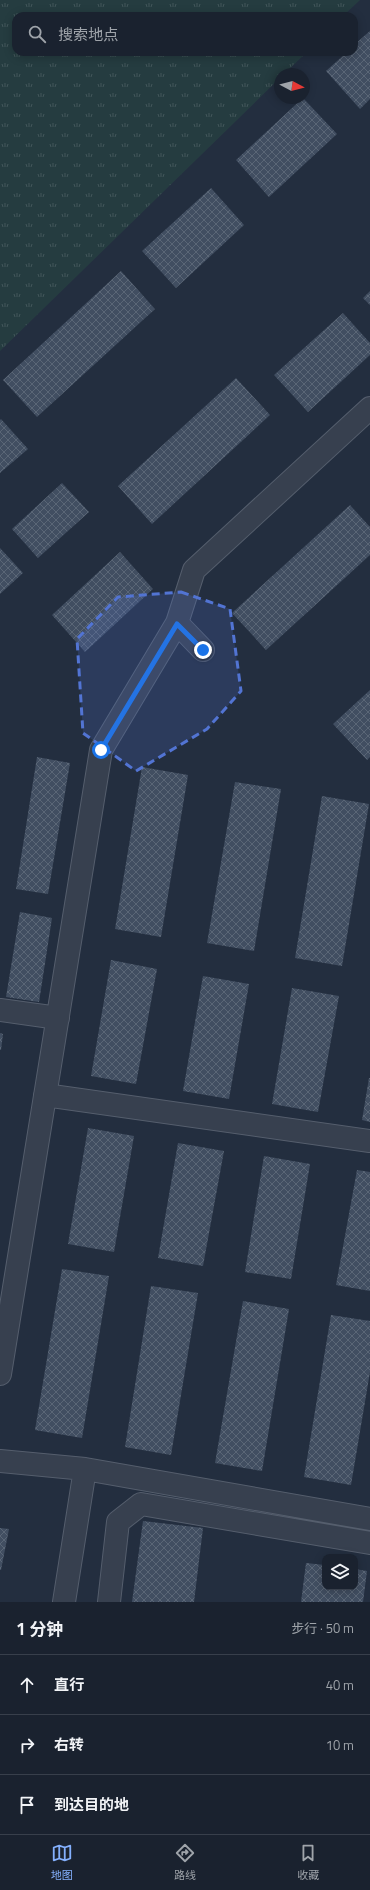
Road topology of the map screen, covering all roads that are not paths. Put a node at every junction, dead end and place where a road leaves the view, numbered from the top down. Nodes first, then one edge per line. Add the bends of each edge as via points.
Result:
1 (370, 408) edge
2 (177, 624) junction
3 (203, 650) dead end
4 (0, 1010) edge
5 (58, 1018) junction
6 (45, 1095) junction
7 (370, 1141) edge
8 (0, 1374) edge
9 (0, 1460) edge
10 (85, 1469) junction
11 (370, 1519) edge
12 (370, 1543) edge
13 (64, 1602) edge
14 (109, 1602) edge

1 - 2 lane via 194,570
2 - 3 lane
2 - 5 lane via 101,750
4 - 5 lane
5 - 6 lane
6 - 7 lane
6 - 8 lane
9 - 10 lane
10 - 11 lane
10 - 13 lane
12 - 14 lane via 142,1504 118,1522

